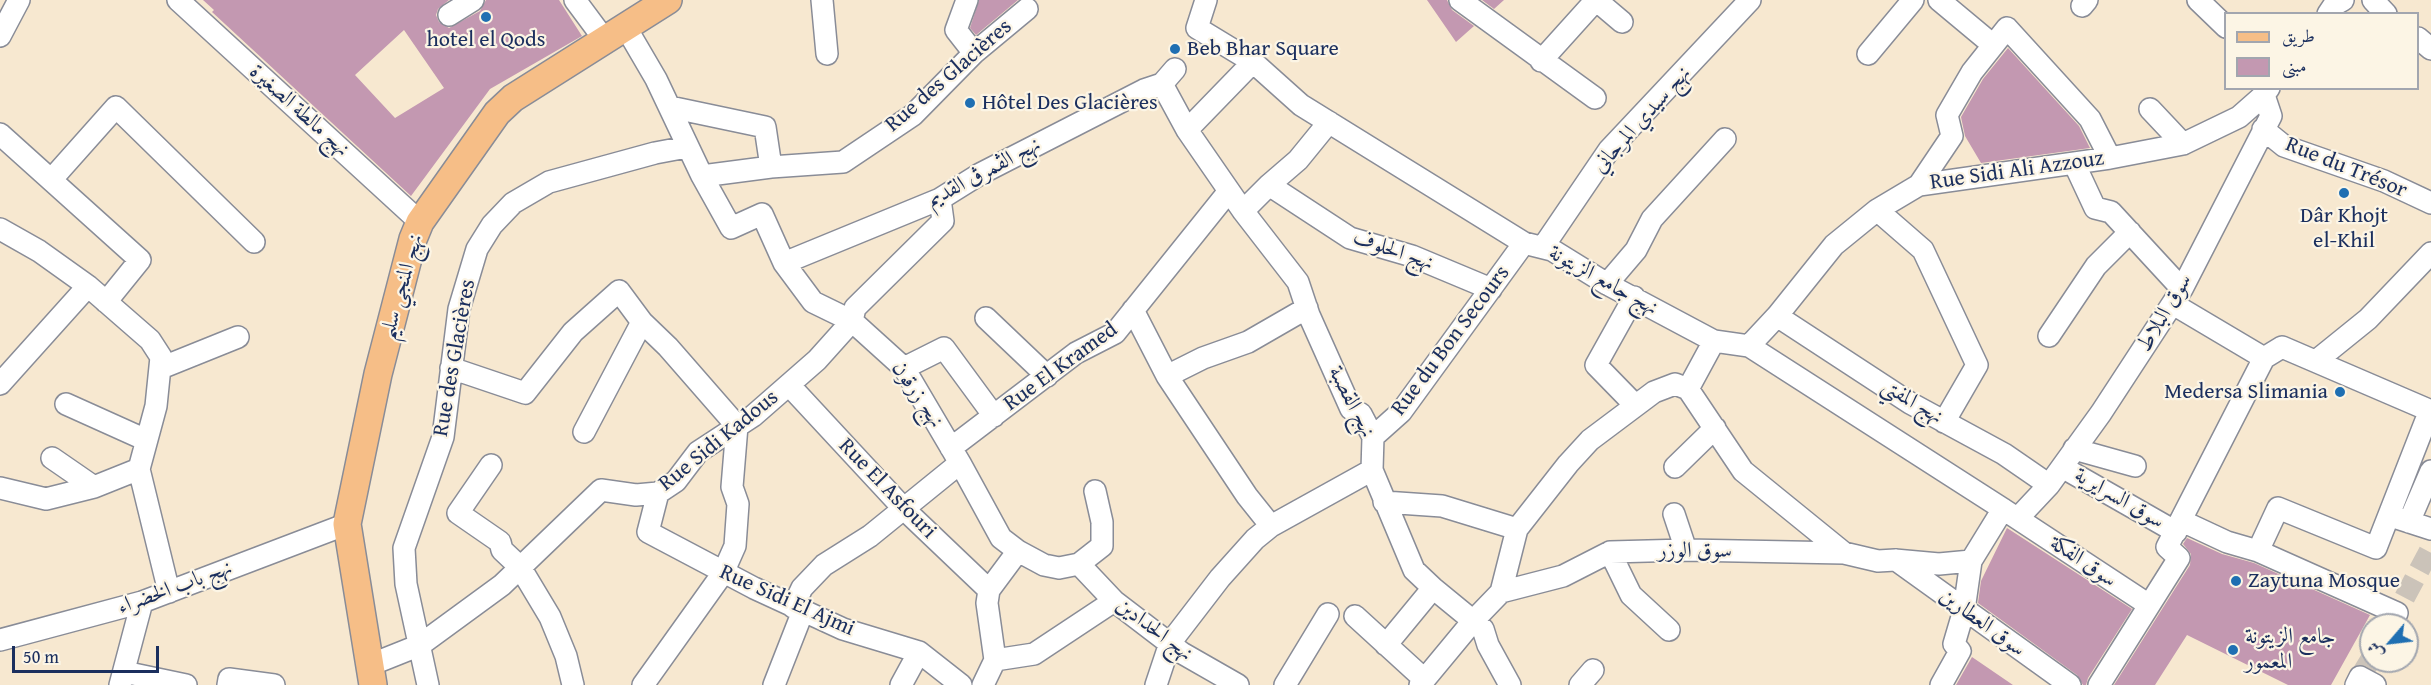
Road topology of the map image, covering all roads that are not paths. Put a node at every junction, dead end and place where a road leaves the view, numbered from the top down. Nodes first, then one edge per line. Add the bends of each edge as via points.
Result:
1 (19, 0) edge
2 (178, 0) edge
3 (473, 0) edge
4 (575, 0) edge
5 (668, 0) edge
6 (822, 0) edge
7 (967, 0) edge
8 (1206, 0) edge
9 (1460, 0) edge
10 (1596, 0) edge
11 (1913, 0) edge
12 (1940, 0) edge
13 (2198, 0) edge
14 (2373, 0) edge
15 (1740, 4) edge
16 (1027, 9) dead end
17 (2384, 12) edge
18 (448, 15) dead end
19 (1622, 22) dead end
20 (2224, 25) edge
21 (615, 33) junction
22 (0, 36) edge
23 (2419, 39) edge
24 (1994, 45) junction
25 (2431, 49) edge
26 (974, 53) junction
27 (827, 54) dead end
28 (1868, 54) dead end
29 (1541, 61) junction
30 (1253, 62) junction
31 (1169, 76) joint
32 (2267, 92) edge
33 (1595, 98) dead end
34 (670, 107) junction
35 (2150, 109) dead end
36 (1329, 122) junction
37 (2263, 129) junction
38 (1187, 130) junction
39 (0, 134) edge
40 (1725, 139) dead end
41 (2183, 144) junction
42 (687, 147) junction
43 (2110, 158) junction
44 (2074, 163) junction
45 (771, 167) junction
46 (702, 176) junction
47 (51, 180) junction
48 (1269, 185) junction
49 (1919, 185) junction
50 (1229, 191) junction
51 (940, 199) junction
52 (2431, 203) edge
53 (1877, 210) junction
54 (1243, 211) junction
55 (420, 222) junction
56 (2130, 232) junction
57 (3, 235) edge
58 (254, 242) dead end
59 (1534, 245) junction
60 (2431, 253) edge
61 (784, 263) junction
62 (1607, 284) junction
63 (88, 286) junction
64 (1491, 289) junction
65 (2177, 296) junction
66 (1634, 297) junction
67 (106, 302) junction
68 (1307, 309) junction
69 (1132, 310) junction
70 (1777, 316) junction
71 (986, 318) dead end
72 (852, 321) junction
73 (642, 322) junction
74 (2049, 336) dead end
75 (238, 337) dead end
76 (1714, 341) junction
77 (1749, 346) junction
78 (2264, 358) junction
79 (2316, 361) junction
80 (161, 368) junction
81 (451, 368) junction
82 (904, 368) junction
83 (1047, 376) junction
84 (1167, 376) junction
85 (0, 384) edge
86 (789, 385) junction
87 (1688, 389) junction
88 (66, 404) dead end
89 (1635, 405) junction
90 (2431, 411) edge
91 (994, 416) junction
92 (1944, 422) junction
93 (737, 426) junction
94 (1715, 428) junction
95 (584, 432) dead end
96 (1373, 437) junction
97 (146, 440) junction
98 (2074, 449) junction
99 (956, 455) junction
100 (52, 458) dead end
101 (490, 465) dead end
102 (2135, 466) dead end
103 (2062, 467) junction
104 (1675, 468) dead end
105 (139, 469) junction
106 (1372, 470) junction
107 (2431, 471) edge
108 (2049, 485) junction
109 (94, 486) junction
110 (0, 488) edge
111 (1095, 491) dead end
112 (658, 493) junction
113 (1384, 502) junction
114 (905, 510) junction
115 (2011, 513) junction
116 (1674, 514) dead end
117 (2388, 515) junction
118 (2409, 522) junction
119 (347, 524) junction
120 (1271, 526) junction
121 (2179, 526) junction
122 (1517, 529) junction
123 (2431, 529) edge
124 (1686, 550) junction
125 (1018, 551) junction
126 (1610, 552) junction
127 (2258, 552) junction
128 (1844, 553) junction
129 (1895, 560) junction
130 (1971, 561) junction
131 (1079, 564) junction
132 (520, 567) junction
133 (723, 573) junction
134 (1433, 588) junction
135 (989, 590) junction
136 (169, 592) junction
137 (1501, 592) junction
138 (1114, 601) junction
139 (142, 602) junction
140 (2149, 605) junction
141 (798, 609) junction
142 (1964, 610) junction
143 (2397, 613) dead end
144 (1328, 614) dead end
145 (1355, 616) dead end
146 (1473, 621) junction
147 (1669, 630) dead end
148 (0, 640) edge
149 (1170, 643) junction
150 (420, 645) junction
151 (1386, 645) junction
152 (918, 652) junction
153 (995, 660) junction
154 (372, 675) edge
155 (122, 678) edge
156 (1422, 682) edge
157 (186, 685) edge
158 (228, 685) edge
159 (274, 685) edge
160 (428, 685) edge
161 (573, 685) edge
162 (643, 685) edge
163 (774, 685) edge
164 (901, 685) edge
165 (961, 685) edge
166 (983, 685) edge
167 (1156, 685) edge
168 (1238, 685) edge
169 (1285, 685) edge
170 (1510, 685) edge
171 (1941, 685) edge
172 (2070, 685) edge
173 (2099, 685) edge

1 - 22 street
2 - 55 street, نهج مالطة الصغيرة
3 - 18 street
4 - 21 street
5 - 21 main road, نهج المنجي سليم
6 - 27 street
7 - 26 street via 956,30
8 - 30 street, نهج جامع الزيتونة via 1197,28
9 - 29 street
10 - 19 street
10 - 29 street
11 - 28 street
12 - 24 street
13 - 20 street
14 - 17 street
15 - 59 street, نهج سيدي المرجاني via 1609,150
16 - 26 street, Rue des Glacières
21 - 34 street
21 - 55 main road, نهج المنجي سليم via 525,89 497,113
23 - 25 street
24 - 43 street via 2007,28 2090,119
24 - 49 street via 1972,72 1947,115 1952,136
26 - 45 street, Rue des Glacières via 913,115 843,162
29 - 33 street
30 - 36 street, نهج جامع الزيتونة via 1301,105
30 - 38 street
31 - 38 street, نهج القصبة
31 - 51 street, نهج الڨمرڨ القديم via 980,174
32 - 37 street, سوق البلاط via 2271,116
32 - 41 street, Rue Sidi Ali Azzouz via 2239,117
34 - 42 street
34 - 45 street via 765,127
35 - 41 street
36 - 48 street via 1298,160
36 - 59 street, نهج جامع الزيتونة
37 - 52 street, Rue du Trésor via 2284,146
37 - 65 street, سوق البلاط
38 - 50 street, نهج القصبة
39 - 47 street
40 - 62 street via 1652,219 1636,250
41 - 43 street, Rue Sidi Ali Azzouz
42 - 46 street
42 - 81 street, Rue des Glacières via 549,182 513,203 477,249 459,309
43 - 44 street, Rue Sidi Ali Azzouz
44 - 49 street, Rue Sidi Ali Azzouz
44 - 56 street via 2095,208 2111,212
45 - 46 street, Rue des Glacières
46 - 61 street, نهج زرقون via 731,228 762,214
47 - 58 street via 116,107
47 - 67 street via 140,260
48 - 54 street
48 - 64 street, نهج الحلوف via 1350,238 1412,256
49 - 53 street, Rue Sidi Ali Azzouz
50 - 54 street, نهج القصبة
50 - 69 street, Rue El Kramed
51 - 61 street, نهج الڨمرڨ القديم
51 - 72 street, Rue Sidi Kadous via 943,221 855,308
53 - 70 street, Rue Sidi Ali Azzouz via 1834,245
53 - 92 street via 1923,250 1977,365
54 - 68 street, نهج القصبة via 1298,282
55 - 119 main road, نهج المنجي سليم via 378,374
56 - 65 street
56 - 74 street via 2096,266
57 - 63 street via 39,251
59 - 62 street, نهج جامع الزيتونة via 1552,250
59 - 64 street, Rue du Bon Secours
60 - 79 street via 2368,319
61 - 72 street, نهج زرقون via 813,302
62 - 66 street, نهج جامع الزيتونة
63 - 67 street
63 - 85 street
64 - 96 street, Rue du Bon Secours via 1401,412
65 - 78 street
65 - 98 street, سوق البلاط
66 - 76 street, نهج جامع الزيتونة
66 - 89 street via 1596,365
67 - 80 street via 157,349
68 - 84 street via 1248,342
68 - 96 street, نهج القصبة via 1351,409 1361,414
69 - 83 street, Rue El Kramed via 1115,333 1076,353
69 - 84 street
70 - 77 street, Rue Sidi Ali Azzouz
70 - 92 street, نهج المفتي
71 - 83 street
72 - 82 street, نهج زرقون
72 - 86 street, Rue Sidi Kadous
73 - 81 street via 619,291 573,332 525,393
73 - 93 street
73 - 95 street
75 - 80 street
76 - 77 street, نهج جامع الزيتونة
76 - 87 street
77 - 115 street, نهج جامع الزيتونة
78 - 79 street via 2282,347
78 - 121 street
79 - 90 street
80 - 97 street
81 - 150 street, Rue des Glacières via 442,437 404,548 406,584
82 - 91 street via 944,348
82 - 99 street, نهج زرقون
83 - 91 street, Rue El Kramed
84 - 120 street
86 - 93 street, Rue Sidi Kadous
86 - 114 street, Rue El Asfouri
87 - 89 street via 1675,384
87 - 94 street
88 - 97 street
89 - 122 street via 1590,440
90 - 117 street
91 - 99 street, Rue El Kramed
92 - 108 street, نهج المفتي via 2004,454
93 - 112 street, Rue Sidi Kadous via 698,452 676,481
93 - 133 street via 732,487 738,504 735,546
94 - 104 street
94 - 128 street via 1743,471
96 - 106 street, نهج القصبة
97 - 105 street
98 - 102 street
98 - 103 street, سوق البلاط
99 - 114 street, Rue El Kramed
99 - 125 street, نهج زرقون via 1001,538
100 - 109 street
101 - 132 street via 458,513 500,542 502,550
103 - 108 street, سوق البلاط
103 - 121 street, سوق السرايرية
105 - 109 street
105 - 136 street
106 - 113 street, نهج القصبة
106 - 120 street
107 - 118 street
108 - 115 street, سوق البلاط
109 - 110 street via 46,499
111 - 131 street via 1102,522 1101,546
112 - 132 street, Rue Sidi Kadous via 636,495 601,490
112 - 133 street, Rue Sidi El Ajmi via 648,532
113 - 122 street via 1443,506
113 - 134 street, نهج القصبة via 1414,570
114 - 135 street, Rue El Asfouri
114 - 141 street, Rue El Kramed via 824,565 802,588
115 - 130 street, سوق البلاط
115 - 140 street, سوق الفكة
116 - 124 street
117 - 118 street
117 - 127 street via 2376,548 2278,508
118 - 123 street
119 - 136 street, نهج باب الخضراء
119 - 154 main road, نهج المنجي سليم
120 - 149 street via 1220,578
121 - 127 street, سوق السرايرية
121 - 140 street via 2167,548 2179,558
122 - 137 street
124 - 126 street, سوق الوزر
124 - 128 street, سوق الوزر
125 - 131 street, نهج زرقون via 1044,565 1059,568
125 - 135 street
126 - 137 street, سوق الوزر via 1563,576
126 - 147 street via 1631,595
127 - 143 street, سوق السرايرية
128 - 129 street, سوق الوزر via 1878,561
129 - 130 street, سوق الوزر via 1939,564
129 - 142 street, سوق العطارين
130 - 142 street
131 - 138 street, نهج الحدادين
132 - 150 street, Rue Sidi Kadous via 502,585
132 - 161 street via 550,617
133 - 141 street, Rue Sidi El Ajmi
133 - 162 street
134 - 146 street, نهج القصبة
134 - 151 street
135 - 153 street via 987,603
136 - 139 street, نهج باب الخضراء
137 - 146 street
138 - 149 street, نهج الحدادين
138 - 153 street via 1034,654
139 - 148 street, نهج باب الخضراء
139 - 155 street
140 - 173 street
141 - 152 street, Rue Sidi El Ajmi
141 - 163 street, Rue El Kramed
142 - 171 street via 1954,644 1960,651
142 - 172 street, سوق العطارين
144 - 169 street
145 - 151 street
146 - 156 street
146 - 170 street, نهج القصبة via 1483,629
149 - 167 street
149 - 168 street, نهج الحدادين via 1182,654
150 - 154 street, Rue Sidi Kadous
150 - 160 street, Rue des Glacières
151 - 156 street
152 - 164 street
152 - 165 street, Rue Sidi El Ajmi
153 - 166 street
155 - 157 street
158 - 159 street via 230,679

